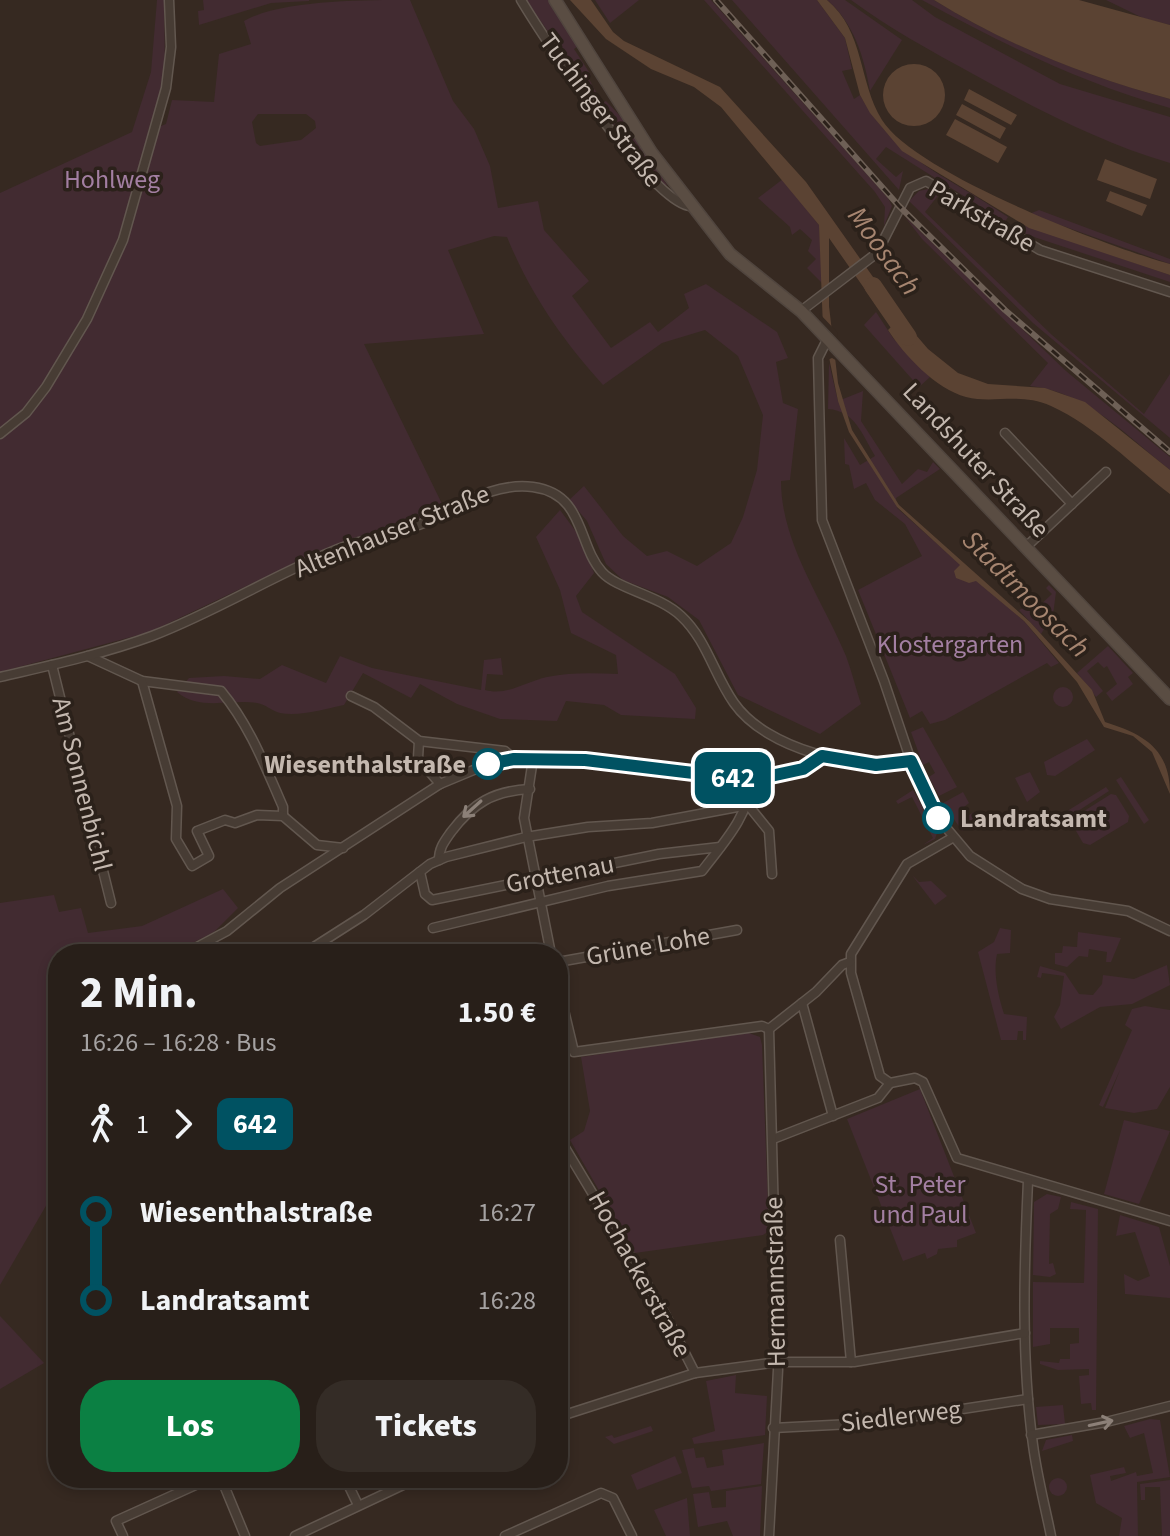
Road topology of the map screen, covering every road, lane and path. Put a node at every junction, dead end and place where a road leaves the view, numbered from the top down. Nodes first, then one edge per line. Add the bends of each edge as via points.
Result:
1 (169, 0) edge
2 (521, 0) edge
3 (555, 0) edge
4 (691, 206) junction
5 (1170, 292) edge
6 (801, 311) junction
7 (828, 338) junction
8 (1005, 433) dead end
9 (0, 434) edge
10 (1106, 472) dead end
11 (1072, 504) junction
12 (1027, 546) junction
13 (88, 656) junction
14 (52, 665) junction
15 (0, 677) edge
16 (142, 681) junction
17 (351, 696) dead end
18 (1169, 696) edge
19 (419, 741) junction
20 (822, 756) junction
21 (514, 759) junction
22 (533, 759) junction
23 (911, 761) junction
24 (752, 780) junction
25 (440, 784) junction
26 (530, 789) junction
27 (748, 805) junction
28 (283, 816) junction
29 (526, 837) junction
30 (952, 838) junction
31 (720, 847) junction
32 (343, 848) junction
33 (439, 860) junction
34 (420, 872) junction
35 (772, 874) dead end
36 (535, 878) junction
37 (540, 902) junction
38 (111, 903) dead end
39 (433, 928) dead end
40 (737, 930) dead end
41 (1170, 931) edge
42 (202, 944) edge
43 (319, 944) edge
44 (549, 944) edge
45 (568, 960) edge
46 (850, 962) junction
47 (802, 1003) junction
48 (769, 1029) junction
49 (568, 1036) edge
50 (890, 1083) junction
51 (833, 1116) junction
52 (773, 1139) junction
53 (568, 1153) edge
54 (1028, 1181) junction
55 (1170, 1221) edge
56 (840, 1240) dead end
57 (1025, 1333) junction
58 (778, 1362) junction
59 (851, 1362) junction
60 (695, 1373) junction
61 (1028, 1399) junction
62 (1170, 1406) edge
63 (568, 1414) edge
64 (773, 1428) junction
65 (1031, 1435) junction
66 (189, 1488) edge
67 (225, 1488) edge
68 (350, 1488) edge
69 (396, 1488) edge
70 (358, 1505) junction
71 (123, 1536) edge
72 (245, 1536) edge
73 (295, 1536) edge
74 (505, 1536) edge
75 (632, 1536) edge
76 (769, 1536) edge
77 (1051, 1536) edge

1 - 9 street via 166,88 123,240 87,319 46,387
2 - 4 street, Tuchinger Straße via 620,143 677,204
3 - 4 main road, Landshuter Straße
4 - 6 main road, Landshuter Straße via 727,246 740,252 743,261
5 - 6 street, Parkstraße via 1040,250 926,181 910,188 877,253
6 - 7 main road, Landshuter Straße
7 - 12 main road, Landshuter Straße
7 - 23 street via 820,350 822,520
8 - 11 street
10 - 11 street
11 - 12 street
12 - 18 main road, Landshuter Straße
13 - 14 street, Altenhauser Straße
13 - 16 street
13 - 20 street, Altenhauser Straße via 152,636 335,550 405,530 483,494 533,487 554,494 572,510 606,576 661,600 692,626 730,697 748,719
14 - 15 street, Altenhauser Straße
14 - 38 street, Am Sonnenbichl
16 - 28 street via 221,691 241,714
16 - 28 street via 177,806 176,839 192,866 209,856 197,831 225,820
17 - 19 street
19 - 21 street via 505,751
19 - 25 street via 418,758
20 - 23 street via 876,765
20 - 24 street via 803,769
21 - 22 street
21 - 25 street via 463,772
22 - 24 street via 633,764
22 - 26 street
23 - 30 street
24 - 27 street, Grottenau
25 - 32 street
26 - 29 street
26 -> 33 street via 510,790 473,806 439,849
27 - 29 street, Grottenau via 652,823
27 - 31 street, Grottenau
27 - 35 street via 769,831
28 - 32 street via 317,845
29 - 33 street, Grottenau
29 - 36 street
30 - 41 street via 975,860 1022,889 1050,899 1128,911
30 - 46 street via 907,864
31 - 36 street, Grottenau
31 - 37 street, Grottenau via 702,871
32 - 42 street
33 - 34 street
34 - 36 street, Grottenau via 425,894 432,900
34 - 43 street
36 - 37 street
37 - 39 street, Grottenau
37 - 44 street
40 - 45 street, Grüne Lohe
46 - 47 street
46 - 50 street via 877,1069
47 - 48 street
47 - 51 street
48 - 49 street via 574,1052
48 - 52 street, Hermannstraße
50 - 51 street via 878,1098
50 - 54 street via 915,1078 923,1082 957,1158
51 - 52 street
52 - 58 street, Hermannstraße
53 - 60 street, Hochackerstraße
54 - 55 street
54 - 57 street
56 - 59 street
57 - 59 street
57 - 61 street
58 - 59 street
58 - 60 street
58 - 64 street, Hermannstraße
60 - 63 street
61 - 64 street, Siedlerweg via 871,1423
61 - 65 street
65 -> 62 street
64 - 76 street, Hermannstraße
65 - 77 street
66 - 71 street via 116,1521
67 - 72 street
68 - 70 street
69 - 70 street
70 - 73 street
74 - 75 street via 601,1493 613,1498

